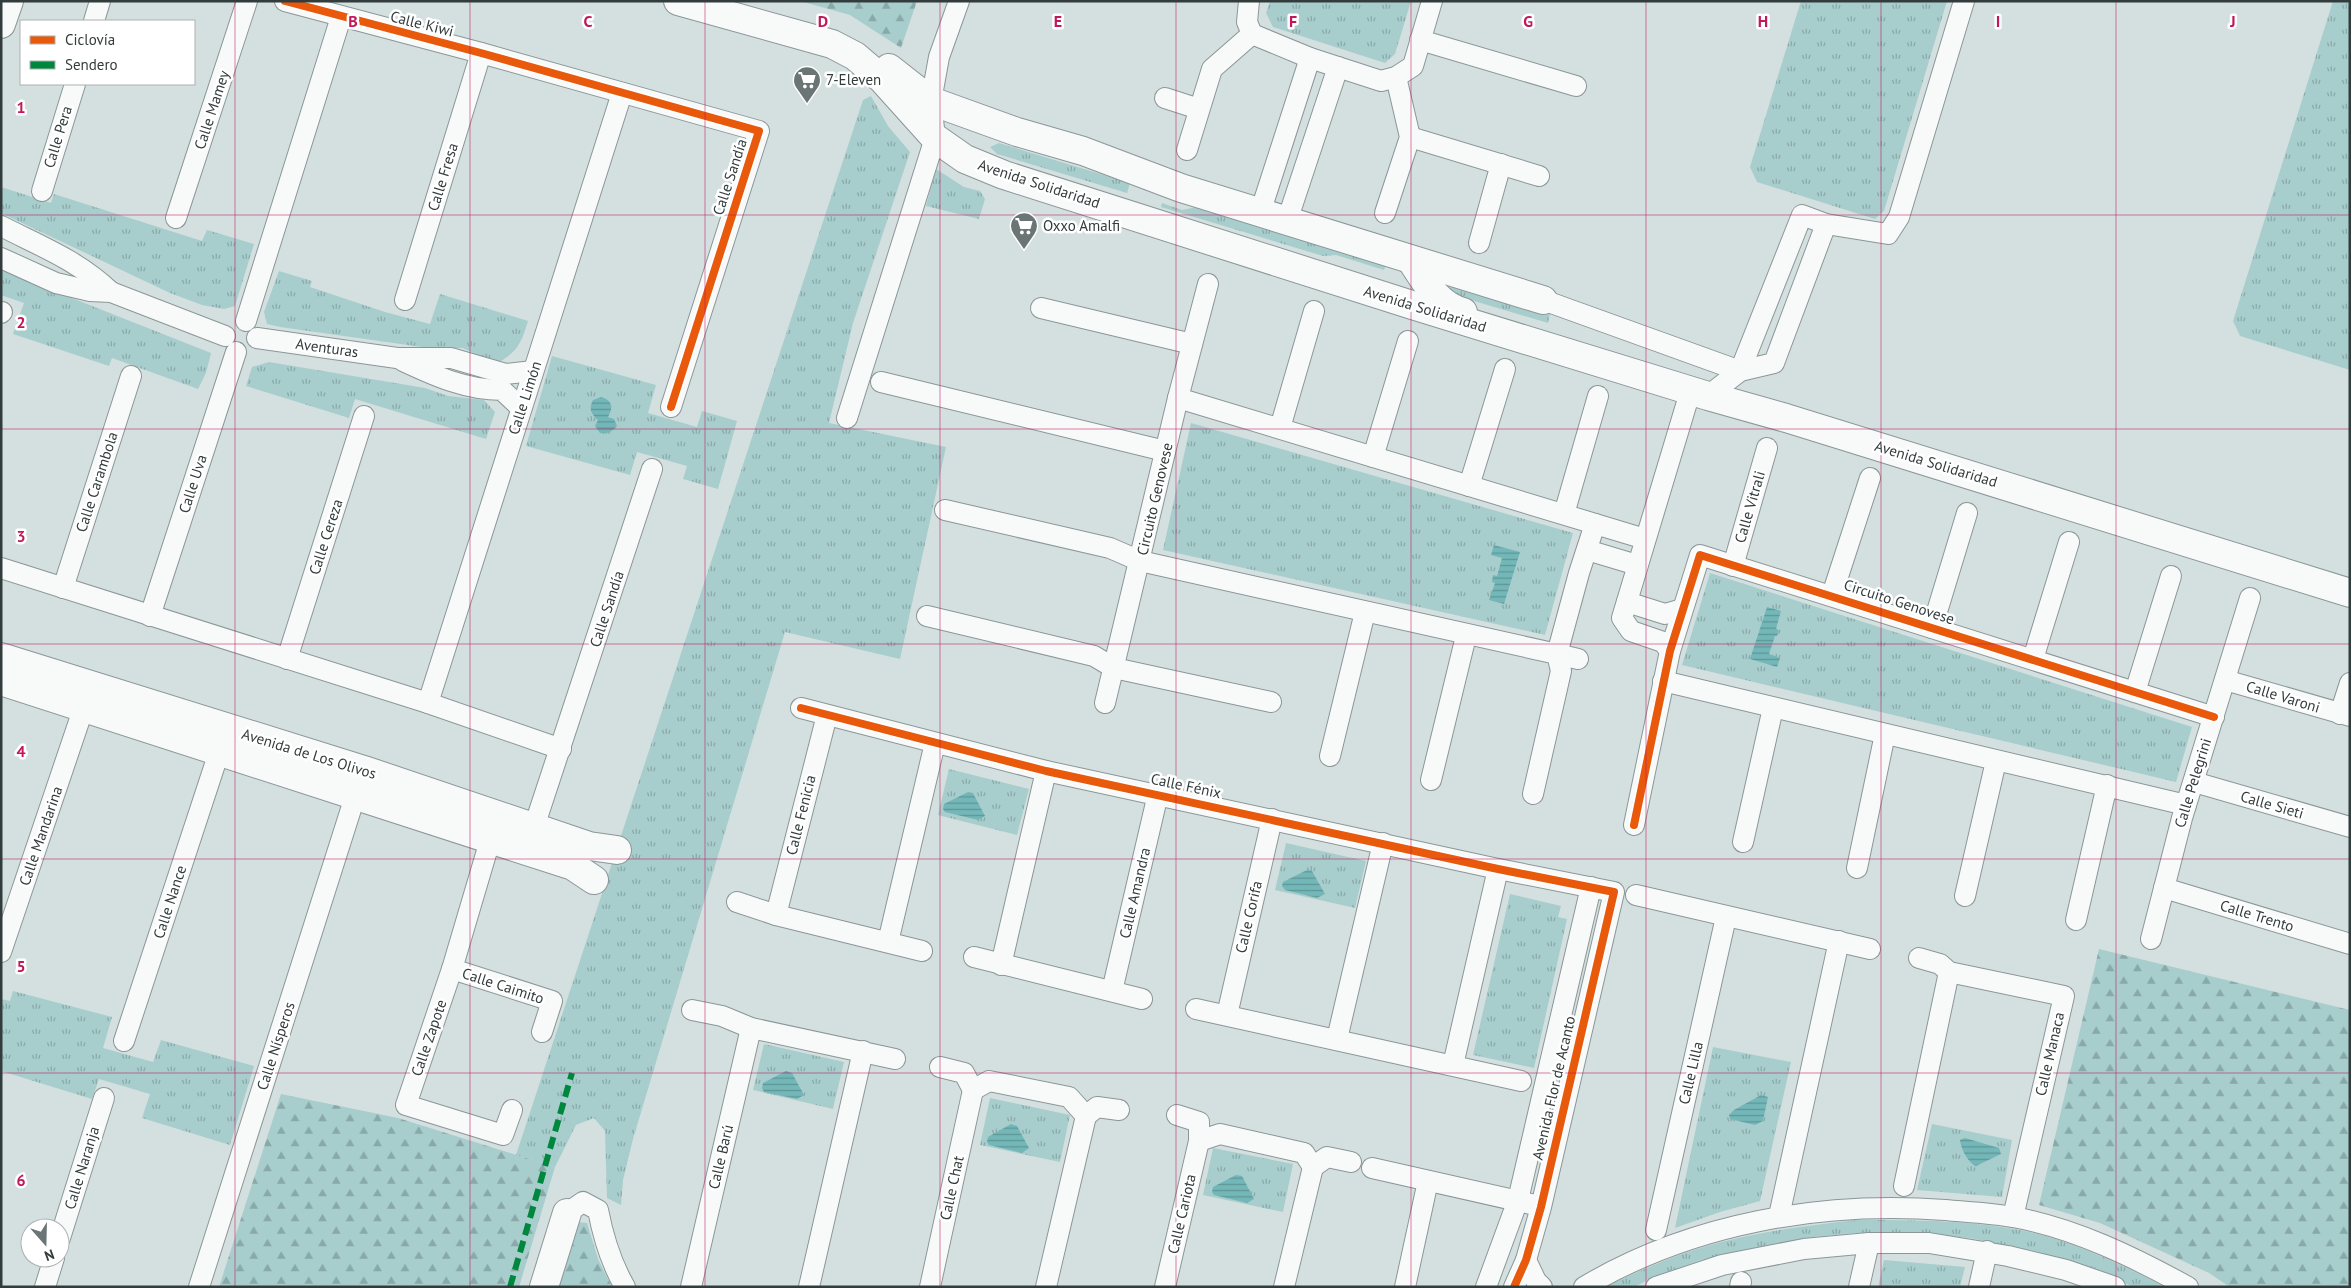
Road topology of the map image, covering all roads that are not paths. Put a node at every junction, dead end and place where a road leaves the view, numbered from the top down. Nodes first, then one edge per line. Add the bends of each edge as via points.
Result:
1 (9, 1) edge
2 (100, 1) edge
3 (247, 1) edge
4 (285, 1) edge
5 (678, 1) edge
6 (723, 1) edge
7 (959, 1) edge
8 (1432, 1) edge
9 (1964, 1) edge
10 (1243, 3) edge
11 (341, 17) junction
12 (94, 20) edge
13 (1, 24) edge
14 (1252, 34) junction
15 (1420, 40) junction
16 (481, 53) junction
17 (1310, 58) junction
18 (1338, 67) junction
19 (553, 73) joint
20 (1396, 77) junction
21 (75, 85) edge
22 (1576, 86) dead end
23 (622, 93) junction
24 (1165, 98) dead end
25 (931, 101) junction
26 (1199, 108) junction
27 (1410, 137) junction
28 (935, 138) junction
29 (1187, 150) dead end
30 (1501, 164) junction
31 (1539, 176) dead end
32 (42, 191) dead end
33 (1260, 213) junction
34 (1385, 213) dead end
35 (176, 218) dead end
36 (1287, 221) junction
37 (1826, 224) junction
38 (1, 226) edge
39 (1479, 243) dead end
40 (1, 258) edge
41 (1411, 260) junction
42 (1208, 284) dead end
43 (111, 292) junction
44 (406, 300) dead end
45 (1543, 300) joint
46 (1041, 308) dead end
47 (1314, 311) dead end
48 (246, 321) junction
49 (224, 336) junction
50 (257, 338) junction
51 (1521, 338) junction
52 (1408, 341) dead end
53 (1192, 344) junction
54 (236, 352) junction
55 (1505, 369) dead end
56 (533, 371) junction
57 (1740, 371) junction
58 (131, 376) dead end
59 (504, 382) junction
60 (881, 382) dead end
61 (1700, 393) junction
62 (1598, 396) dead end
63 (1178, 398) junction
64 (671, 407) dead end
65 (521, 408) junction
66 (364, 416) dead end
67 (847, 418) dead end
68 (1280, 428) junction
69 (1767, 448) dead end
70 (1166, 451) junction
71 (1373, 457) junction
72 (652, 469) dead end
73 (1870, 478) dead end
74 (1469, 486) junction
75 (945, 510) dead end
76 (1967, 513) dead end
77 (1564, 514) junction
78 (1595, 524) junction
79 (1645, 539) junction
80 (2068, 542) dead end
81 (1587, 550) junction
82 (1140, 561) junction
83 (1637, 565) junction
84 (1733, 566) junction
85 (1, 568) edge
86 (2171, 576) dead end
87 (63, 588) junction
88 (2350, 593) edge
89 (1832, 595) junction
90 (2250, 598) dead end
91 (1627, 602) junction
92 (1364, 612) junction
93 (1674, 612) junction
94 (150, 616) junction
95 (927, 616) dead end
96 (1932, 628) junction
97 (1466, 636) junction
98 (1664, 645) junction
99 (1557, 654) junction
100 (1, 656) edge
101 (287, 659) junction
102 (1578, 659) dead end
103 (2033, 659) junction
104 (1114, 668) junction
105 (2225, 680) junction
106 (1, 681) edge
107 (1663, 681) junction
108 (2350, 683) edge
109 (2135, 692) junction
110 (1271, 702) dead end
111 (428, 703) junction
112 (1105, 703) dead end
113 (85, 704) junction
114 (801, 708) dead end
115 (1773, 708) junction
116 (827, 715) junction
117 (2345, 715) edge
118 (2214, 717) junction
119 (1885, 734) junction
120 (935, 743) junction
121 (220, 748) junction
122 (561, 750) junction
123 (1330, 756) dead end
124 (1996, 761) junction
125 (1046, 771) junction
126 (1431, 780) dead end
127 (2194, 782) junction
128 (2107, 786) junction
129 (357, 790) junction
130 (1158, 794) junction
131 (1532, 794) dead end
132 (2186, 805) junction
133 (1272, 819) junction
134 (537, 821) junction
135 (1634, 825) dead end
136 (2350, 827) edge
137 (493, 834) junction
138 (1743, 842) dead end
139 (1383, 843) junction
140 (617, 850) dead end
141 (1856, 868) dead end
142 (1498, 869) junction
143 (594, 880) dead end
144 (1591, 887) junction
145 (2164, 888) junction
146 (1614, 892) joint
147 (1636, 895) dead end
148 (1965, 896) dead end
149 (737, 902) dead end
150 (776, 916) junction
151 (1726, 917) junction
152 (2076, 920) dead end
153 (2151, 939) dead end
154 (1839, 941) junction
155 (888, 942) junction
156 (2350, 944) edge
157 (1870, 949) dead end
158 (922, 951) dead end
159 (1, 952) edge
160 (974, 957) dead end
161 (1919, 958) dead end
162 (1001, 965) junction
163 (452, 969) junction
164 (1949, 972) junction
165 (1112, 991) junction
166 (1142, 999) dead end
167 (1196, 1009) dead end
168 (692, 1010) dead end
169 (1227, 1015) junction
170 (751, 1028) junction
171 (542, 1032) dead end
172 (1337, 1039) junction
173 (124, 1041) dead end
174 (863, 1051) junction
175 (895, 1059) dead end
176 (1453, 1065) junction
177 (940, 1067) dead end
178 (1521, 1081) dead end
179 (973, 1090) junction
180 (104, 1098) dead end
181 (512, 1110) dead end
182 (1119, 1110) dead end
183 (1177, 1115) dead end
184 (1086, 1116) junction
185 (1199, 1141) junction
186 (1351, 1162) dead end
187 (1313, 1167) junction
188 (1372, 1168) dead end
189 (1428, 1181) junction
190 (1904, 1186) dead end
191 (1518, 1200) junction
192 (1541, 1207) junction
193 (2015, 1207) junction
194 (567, 1213) joint
195 (1779, 1216) junction
196 (66, 1218) edge
197 (1656, 1230) dead end
198 (1869, 1243) junction
199 (1526, 1260) junction
200 (51, 1268) edge
201 (1983, 1269) edge
202 (1861, 1278) edge
203 (45, 1287) edge
204 (199, 1287) edge
205 (544, 1287) edge
206 (625, 1287) edge
207 (691, 1287) edge
208 (809, 1287) edge
209 (930, 1287) edge
210 (1046, 1287) edge
211 (1165, 1287) edge
212 (1284, 1287) edge
213 (1405, 1287) edge
214 (1486, 1287) edge
215 (1514, 1287) edge
216 (1542, 1287) edge
217 (1584, 1287) edge
218 (1656, 1287) edge
219 (2115, 1287) edge
220 (2188, 1287) edge

1 - 13 main road
2 - 12 street
3 - 35 street, Calle Mamey
4 - 11 street, Calle Kiwi
5 - 28 main road, Avenida Solidaridad via 832,44 855,56 882,79
6 - 25 main road via 837,32 875,56
7 - 25 street via 939,57
8 - 15 street
9 - 37 street via 1899,218 1888,234
10 - 14 street
11 - 16 street, Calle Kiwi
11 - 48 street
14 - 17 street
14 - 26 street via 1212,69
15 - 20 street via 1413,66
15 - 22 street
16 - 19 street, Calle Kiwi
16 - 44 street, Calle Fresa
17 - 18 street
17 - 33 street
18 - 20 street via 1381,81
18 - 36 street
19 - 23 street, Calle Sandía
20 - 27 street
21 - 32 street, Calle Pera
23 - 56 street, Calle Limón
23 - 64 street, Calle Sandía via 759,131
24 - 26 street
25 - 28 street
25 - 33 main road
26 - 29 street
27 - 30 street
27 - 34 street
28 - 51 main road, Avenida Solidaridad via 965,159 1004,175
28 - 67 street
30 - 31 street
30 - 39 street
33 - 36 main road
36 - 41 main road
37 - 57 street via 1774,363
37 - 57 street via 1802,215
38 - 43 street via 58,253 91,274
40 - 43 street via 56,283
41 - 45 main road
41 - 51 main road, Avenida Solidaridad via 1435,296 1455,310 1506,325
42 - 53 street, Circuito Genovese
43 - 49 street
45 - 57 street
46 - 53 street
47 - 68 street
48 - 49 street via 232,323
48 - 50 street via 256,331
49 - 54 street via 226,343
50 - 54 street via 250,350
50 - 59 street, Aventuras via 397,358 451,358
51 - 61 main road, Avenida Solidaridad
52 - 71 street
53 - 63 street, Circuito Genovese
54 - 94 street, Calle Uva
55 - 74 street
56 - 59 street, Aventuras
56 - 65 street, Calle Limón
57 - 61 street
58 - 87 street, Calle Carambola
59 - 65 street, Aventuras
60 - 70 street
61 - 83 street
61 - 88 main road, Avenida Solidaridad
62 - 77 street
63 - 68 street
63 - 70 street, Circuito Genovese
65 - 111 street, Calle Limón
66 - 101 street, Calle Cereza
68 - 71 street
69 - 84 street, Calle Vitrali
70 - 82 street, Circuito Genovese
71 - 74 street
72 - 122 street, Calle Sandía
73 - 89 street
74 - 77 street
75 - 82 street via 1110,548
76 - 96 street
77 - 78 street
78 - 79 street
78 - 81 street
79 - 83 street
79 - 83 street via 1647,533 1649,527 1651,518 1682,419 1660,492 1654,510 1648,528 1646,538
80 - 103 street
81 - 83 street
81 - 99 street
82 - 92 street, Circuito Genovese
82 - 104 street
83 - 91 street
84 - 89 street, Circuito Genovese
84 - 93 street, Circuito Genovese via 1700,555
85 - 87 street
86 - 109 street
87 - 94 street
89 - 96 street, Circuito Genovese
90 - 105 street, Calle Pelegrini
91 - 93 street
91 - 98 street via 1622,618 1632,632
92 - 97 street, Circuito Genovese
92 - 123 street
93 - 98 street, Circuito Genovese
94 - 101 street
95 - 104 street via 1094,656
96 - 103 street, Circuito Genovese
97 - 99 street, Circuito Genovese
97 - 126 street
98 - 107 street, Circuito Genovese
99 - 102 street, Circuito Genovese
99 - 131 street via 1561,671
100 - 113 main road, Avenida de Los Olivos
101 - 111 street
103 - 109 street, Circuito Genovese
104 - 110 street
104 - 112 street
105 - 117 street, Calle Varoni
105 - 118 street, Calle Pelegrini
106 - 113 main road, Avenida de Los Olivos
107 - 115 street
107 - 135 street, Circuito Genovese
108 - 117 street, Calle Varoni
109 - 118 street, Circuito Genovese
111 - 122 street
113 - 121 main road, Avenida de Los Olivos
113 - 159 street, Calle Mandarina
114 - 116 street, Calle Fénix
115 - 119 street
115 - 138 street
116 - 120 street, Calle Fénix
116 - 150 street, Calle Fenicia
118 - 127 street, Calle Pelegrini
119 - 124 street
119 - 141 street
120 - 125 street, Calle Fénix
120 - 155 street
121 - 129 main road, Avenida de Los Olivos
121 - 173 street, Calle Nance
122 - 134 street, Calle Sandía
124 - 128 street
124 - 148 street
125 - 130 street, Calle Fénix
125 - 162 street
127 - 132 street, Calle Pelegrini
127 - 136 street, Calle Sieti
128 - 132 street
128 - 152 street
129 - 137 main road, Avenida de Los Olivos
129 - 204 street, Calle Nísperos
130 - 133 street, Calle Fénix
130 - 165 street, Calle Amandra
132 - 145 street, Calle Pelegrini
133 - 139 street, Calle Fénix
133 - 169 street, Calle Corifa
134 - 137 main road, Avenida de Los Olivos
134 - 140 main road, Avenida de Los Olivos via 589,846
137 - 143 main road, Avenida de Los Olivos via 573,866
137 - 163 street, Calle Zapote
139 - 142 street, Calle Fénix
139 - 172 street
142 - 144 street, Calle Fénix
142 - 176 street
144 - 146 street, Calle Fénix
144 - 191 street, Avenida Flor de Acanto
145 - 153 street, Calle Pelegrini
145 - 156 street, Calle Trento
146 - 192 street, Avenida Flor de Acanto
147 - 151 street
149 - 150 street
150 - 155 street
151 - 154 street
151 - 197 street, Calle Lilla
154 - 157 street
154 - 195 street
155 - 158 street
160 - 162 street
161 - 164 street, Calle Manaca via 1940,964
162 - 165 street
163 - 171 street, Calle Caimito via 552,1001
163 - 181 street, Calle Zapote via 406,1105 503,1135
164 - 190 street
164 - 193 street, Calle Manaca via 2064,996
165 - 166 street
167 - 169 street
168 - 170 street via 722,1016
169 - 172 street
170 - 174 street
170 - 207 street, Calle Barú
172 - 176 street
174 - 175 street
174 - 208 street
176 - 178 street
177 - 179 street via 964,1073
179 - 184 street via 989,1082 1069,1097
179 - 209 street, Calle Chat
180 - 196 street, Calle Naranja
182 - 184 street via 1097,1107
183 - 185 street, Calle Cariota via 1199,1122
184 - 210 street
185 - 187 street via 1220,1134 1304,1153
185 - 211 street, Calle Cariota
186 - 187 street via 1327,1157
187 - 212 street
188 - 189 street
189 - 191 street
189 - 213 street
191 - 192 street
191 - 214 street, Avenida Flor de Acanto
192 - 199 street, Avenida Flor de Acanto
193 - 195 street via 1829,1210
193 - 220 street via 2132,1257
194 - 205 main road
194 - 206 street via 583,1202 598,1210 602,1234
195 - 217 street via 1670,1246
198 - 201 street via 1929,1243
198 - 202 street
198 - 218 street via 1804,1249 1746,1260
199 - 215 street, Avenida Flor de Acanto
199 - 216 street
200 - 203 street
201 - 219 street via 2066,1270

